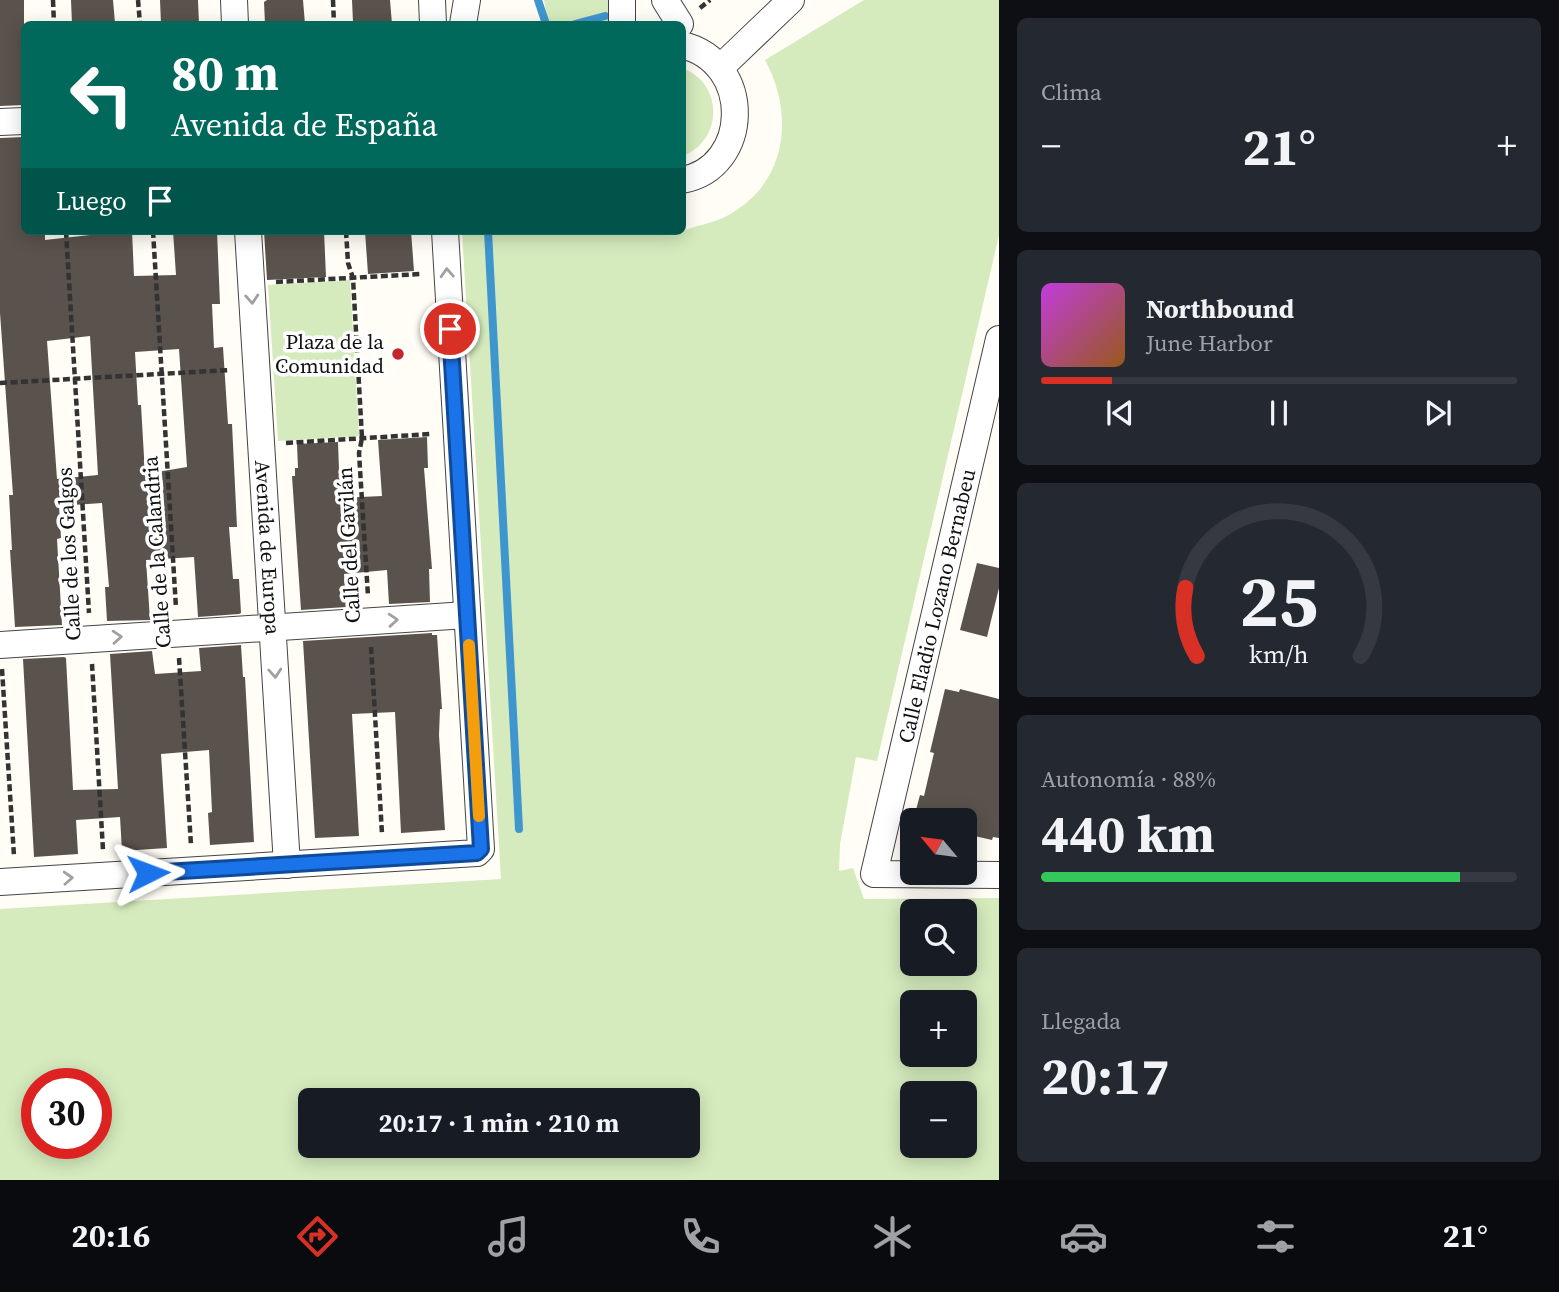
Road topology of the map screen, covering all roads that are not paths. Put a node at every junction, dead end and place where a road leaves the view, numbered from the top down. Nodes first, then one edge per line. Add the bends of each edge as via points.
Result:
1 (234, 0) edge
2 (432, 0) edge
3 (467, 0) edge
4 (480, 0) edge
5 (622, 0) edge
6 (665, 0) edge
7 (792, 0) edge
8 (236, 21) edge
9 (433, 21) edge
10 (464, 21) edge
11 (480, 21) edge
12 (622, 21) edge
13 (678, 21) edge
14 (686, 33) edge
15 (701, 55) edge
16 (21, 121) edge
17 (0, 122) edge
18 (686, 178) edge
19 (248, 235) edge
20 (445, 235) edge
21 (999, 339) edge
22 (993, 394) edge
23 (467, 615) junction
24 (272, 627) junction
25 (1, 645) edge
26 (286, 865) junction
27 (999, 875) edge
28 (8, 881) edge

1 - 8 street
2 - 9 street
3 - 10 street
4 - 11 street
5 - 12 street
6 - 13 street
7 - 15 street
14 - 15 street
15 - 18 street via 730,84 736,122 720,157
16 - 17 street
19 -> 24 street, Avenida de Europa
23 -> 20 street
21 - 22 street, Calle Eladio Lozano Bernabeu
22 - 27 street, Calle Eladio Lozano Bernabeu via 874,874
24 -> 23 street
23 - 26 street via 481,849 477,853
25 -> 24 street
24 -> 26 street, Avenida de Europa
28 -> 26 street

